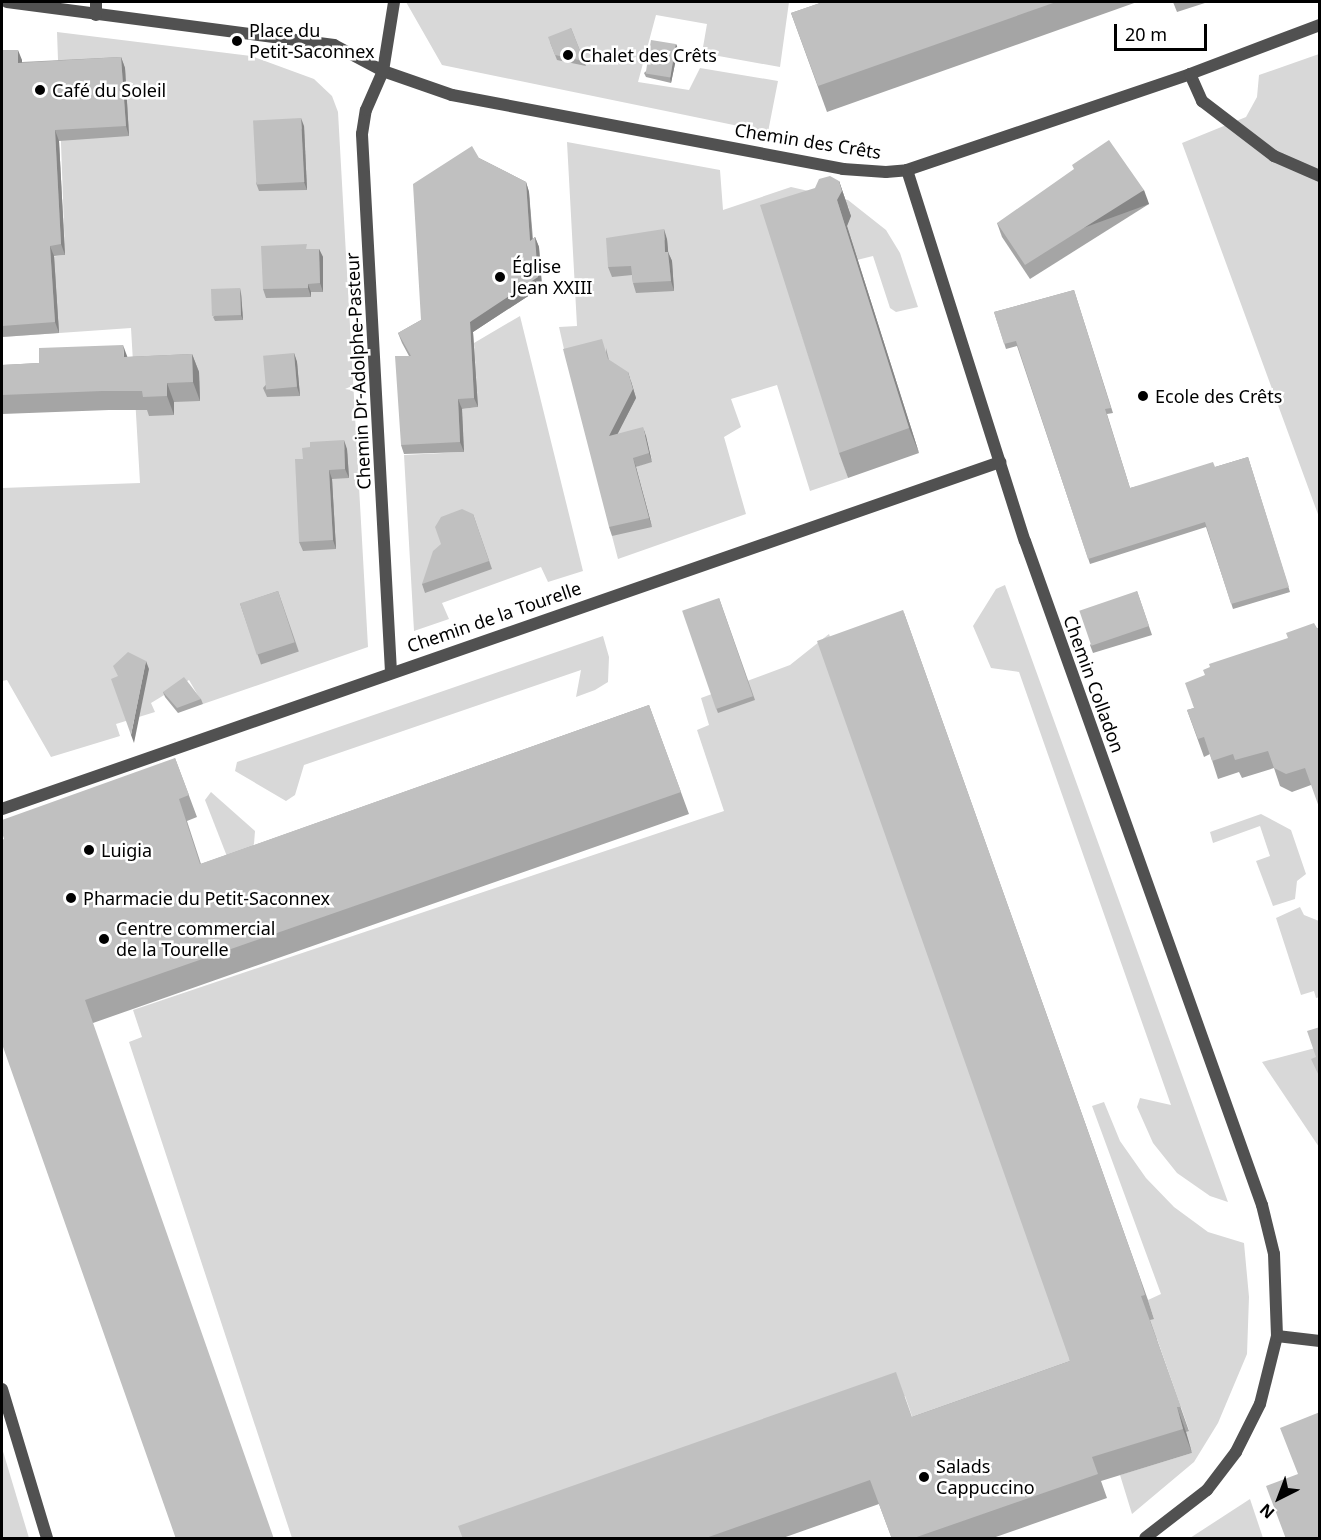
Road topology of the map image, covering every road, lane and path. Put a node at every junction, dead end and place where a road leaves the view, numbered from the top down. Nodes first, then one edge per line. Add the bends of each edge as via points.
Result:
1 (7, 2) edge
2 (96, 2) edge
3 (394, 2) edge
4 (96, 15) junction
5 (1320, 24) edge
6 (383, 71) junction
7 (1190, 74) junction
8 (906, 170) junction
9 (1320, 176) edge
10 (1000, 462) junction
11 (391, 672) junction
12 (2, 809) edge
13 (1277, 1336) junction
14 (1320, 1341) edge
15 (2, 1389) edge
16 (47, 1539) edge
17 (1145, 1539) edge

1 - 4 street
2 - 4 street
3 - 6 street, Chemin Dr-Adolphe-Pasteur
4 - 6 street via 334,45
5 - 7 street, Chemin des Crêts
6 - 8 street, Chemin des Crêts via 452,95 539,112 843,169
6 - 11 street, Chemin Dr-Adolphe-Pasteur via 366,110 363,159
7 - 8 street, Chemin des Crêts
7 - 9 street via 1202,101 1220,116 1275,156
8 - 10 street, Chemin Colladon
10 - 11 street, Chemin de la Tourelle
10 - 13 street, Chemin Colladon via 1036,574 1262,1205 1274,1254
11 - 12 street, Chemin de la Tourelle
13 - 14 street
13 - 17 street, Chemin Colladon via 1269,1378 1236,1452 1207,1490
15 - 16 street

